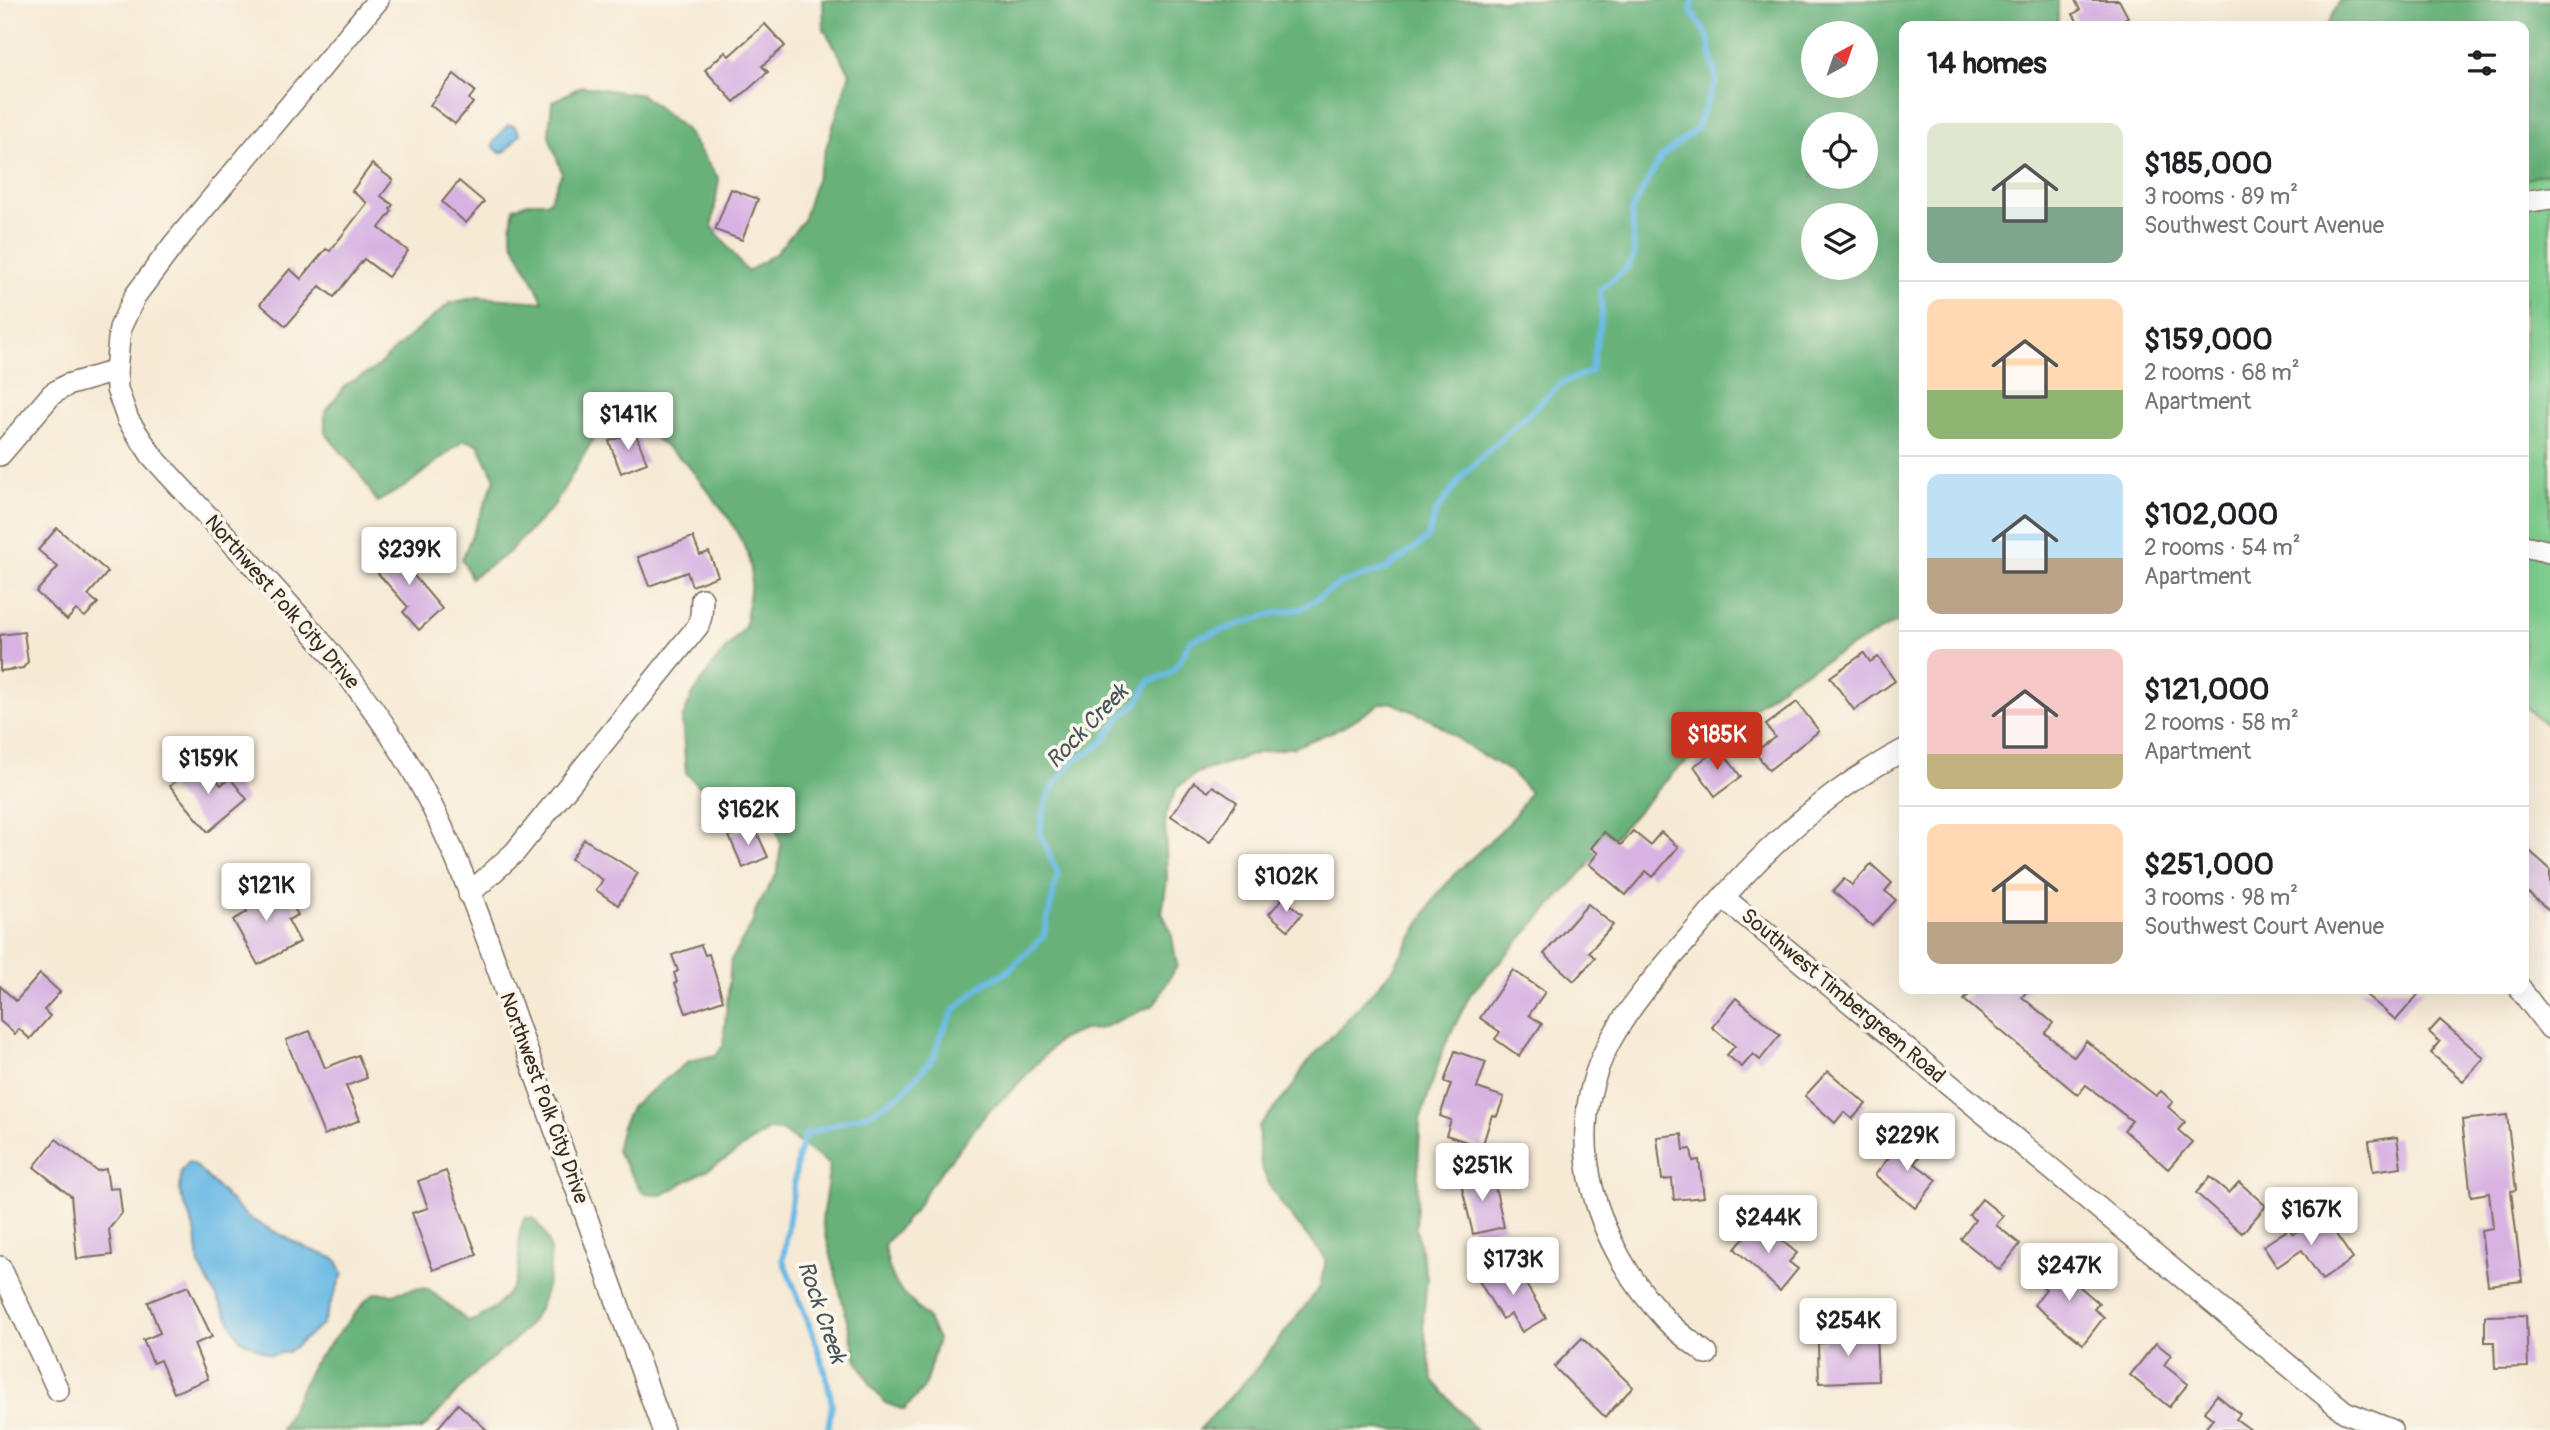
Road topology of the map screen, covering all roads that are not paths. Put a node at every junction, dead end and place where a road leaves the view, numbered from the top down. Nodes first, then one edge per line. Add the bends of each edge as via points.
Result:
1 (378, 0) edge
2 (2550, 198) edge
3 (2529, 201) edge
4 (116, 371) junction
5 (0, 455) edge
6 (2529, 547) edge
7 (2550, 552) edge
8 (702, 599) dead end
9 (1899, 752) edge
10 (469, 894) junction
11 (1723, 897) junction
12 (2524, 994) edge
13 (2550, 1028) edge
14 (0, 1267) edge
15 (1707, 1354) dead end
16 (58, 1390) dead end
17 (2348, 1423) edge
18 (663, 1430) edge
19 (2391, 1430) edge

1 - 4 street, Northwest Polk City Drive via 154,268 120,328
2 - 3 street
4 - 5 street via 52,394
4 - 10 street, Northwest Polk City Drive via 128,420 152,456 317,636 380,718 418,779
6 - 7 street
8 - 10 street via 698,626 514,852
9 - 11 street via 1820,804 1763,853
10 - 18 street, Northwest Polk City Drive
11 - 15 street via 1630,1009 1594,1078 1585,1122 1595,1206 1613,1247 1640,1290 1668,1322
11 - 17 street, Southwest Timbergreen Road via 2334,1403
12 - 13 street
14 - 16 street
17 - 19 street, Southwest Timbergreen Road

